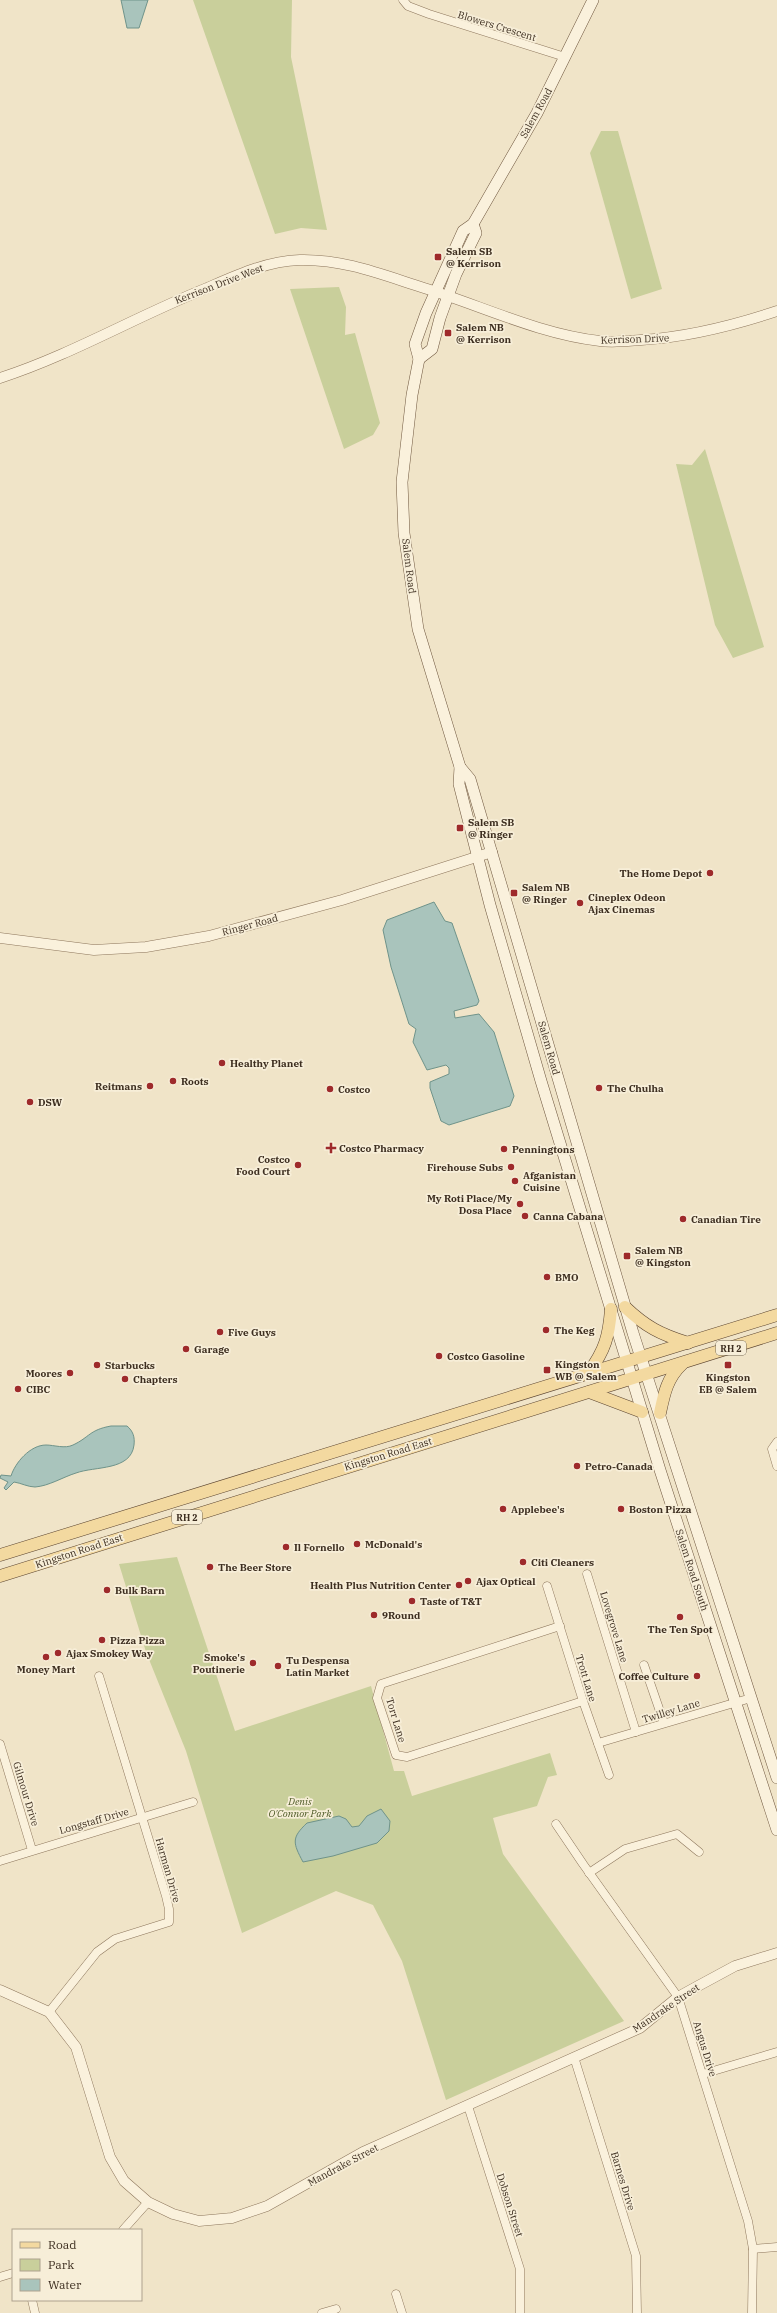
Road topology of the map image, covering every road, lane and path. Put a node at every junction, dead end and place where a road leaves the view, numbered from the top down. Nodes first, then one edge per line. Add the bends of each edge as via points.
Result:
1 (402, 0) edge
2 (593, 0) edge
3 (566, 57) junction
4 (473, 224) junction
5 (436, 292) junction
6 (448, 295) junction
7 (777, 311) edge
8 (419, 359) junction
9 (0, 378) edge
10 (460, 767) junction
11 (492, 852) junction
12 (477, 856) junction
13 (0, 938) edge
14 (625, 1307) junction
15 (611, 1309) junction
16 (777, 1315) edge
17 (633, 1333) joint
18 (777, 1333) edge
19 (688, 1343) junction
20 (641, 1356) junction
21 (627, 1360) junction
22 (684, 1363) junction
23 (589, 1372) junction
24 (646, 1374) junction
25 (632, 1379) junction
26 (589, 1392) junction
27 (642, 1412) junction
28 (660, 1413) junction
29 (777, 1442) edge
30 (777, 1466) edge
31 (0, 1555) edge
32 (587, 1574) dead end
33 (0, 1576) edge
34 (547, 1586) dead end
35 (560, 1626) junction
36 (644, 1664) dead end
37 (99, 1676) dead end
38 (751, 1698) junction
39 (583, 1702) junction
40 (735, 1703) junction
41 (664, 1724) junction
42 (636, 1732) junction
43 (0, 1744) edge
44 (598, 1744) junction
45 (609, 1775) dead end
46 (777, 1778) edge
47 (193, 1802) dead end
48 (143, 1817) junction
49 (556, 1824) dead end
50 (777, 1830) edge
51 (32, 1850) junction
52 (699, 1852) dead end
53 (0, 1861) edge
54 (589, 1873) junction
55 (777, 1953) edge
56 (0, 1990) edge
57 (678, 1997) junction
58 (49, 2012) junction
59 (777, 2052) edge
60 (574, 2057) junction
61 (703, 2074) junction
62 (468, 2106) junction
63 (148, 2202) junction
64 (124, 2229) edge
65 (777, 2247) edge
66 (753, 2249) junction
67 (12, 2273) edge
68 (0, 2276) edge
69 (396, 2294) dead end
70 (32, 2301) edge
71 (336, 2309) dead end
72 (36, 2313) edge
73 (322, 2313) edge
74 (402, 2313) edge
75 (520, 2313) edge
76 (637, 2313) edge
77 (752, 2313) edge

1 - 3 street, Blowers Crescent via 408,6 429,14
2 - 3 main road, Salem Road
3 - 4 main road, Salem Road
4 - 5 main road, Salem Road via 463,231
4 - 6 main road, Salem Road via 476,233
5 - 6 street, Kerrison Drive West
5 - 8 main road, Salem Road via 415,344
5 - 9 street, Kerrison Drive West via 363,268 330,261 284,262 254,268 152,310 35,367
6 - 7 street, Kerrison Drive via 532,326 602,342 679,338 729,327
6 - 8 main road, Salem Road via 432,349
8 - 10 main road, Salem Road via 405,445 402,482 404,533 418,629
10 - 11 main road, Salem Road via 470,779
10 - 12 main road, Salem Road via 459,784
11 - 12 street, Ringer Road
11 - 14 main road, Salem Road
12 - 13 street, Ringer Road via 342,900 201,938 146,947 94,950
12 - 15 main road, Salem Road via 541,1081
14 - 17 main road, Salem Road
14 - 19 main road via 641,1323 658,1333
15 - 21 main road, Salem Road South
15 - 23 main road via 610,1334 602,1355
16 - 19 main road, Kingston Road East / RH 2
17 - 20 main road, Salem Road South
18 - 22 main road, Kingston Road East / RH 2
19 - 20 main road, Kingston Road East / RH 2
20 - 21 main road, Kingston Road East / RH 2
20 - 24 main road, Salem Road South
21 - 23 main road, Kingston Road East / RH 2
21 - 25 main road, Salem Road South
22 - 24 main road, Kingston Road East / RH 2
22 - 28 main road via 673,1373 666,1386
23 - 31 main road, Kingston Road East / RH 2
24 - 25 main road, Kingston Road East / RH 2
24 - 28 main road, Salem Road South
25 - 26 main road, Kingston Road East / RH 2
25 - 27 main road, Salem Road South
26 - 27 main road
26 - 33 main road, Kingston Road East / RH 2
27 - 40 main road, Salem Road South
28 - 38 main road, Salem Road South
29 - 30 street via 772,1449
32 - 42 street, Lovegrove Lane
34 - 35 street, Trott Lane
35 - 39 street, Trott Lane
35 - 39 street, Torr Lane via 381,1684 377,1698 396,1755 407,1757
36 - 41 street
37 - 48 street, Harman Drive
38 - 40 street, Twilley Lane
38 - 46 main road, Salem Road South
39 - 44 street, Trott Lane
40 - 41 street, Twilley Lane
40 - 50 main road, Salem Road South
41 - 42 street, Twilley Lane
42 - 44 street, Twilley Lane
43 - 51 street, Gilmour Drive
44 - 45 street, Trott Lane
47 - 48 street, Longstaff Drive
48 - 51 street, Longstaff Drive
48 - 58 street, Harman Drive via 169,1909 169,1922 115,1939 97,1952
49 - 54 street, Angus Drive
51 - 53 street, Longstaff Drive
52 - 54 street via 677,1834 625,1849
54 - 57 street, Angus Drive
55 - 57 street, Mandrake Street via 735,1966
56 - 58 street, Mandrake Street
57 - 60 street, Mandrake Street via 640,2028
57 - 61 street, Angus Drive
58 - 63 street, Mandrake Street via 76,2047 110,2156 124,2181
59 - 61 street
60 - 62 street, Mandrake Street
60 - 76 street, Barnes Drive via 636,2256
61 - 66 street, Angus Drive via 748,2221
62 - 63 street, Mandrake Street via 363,2152 254,2212 232,2218 199,2221 173,2214
62 - 75 street, Dobson Street via 520,2269
63 - 64 street
65 - 66 street
66 - 77 street, Angus Drive
67 - 68 street
69 - 74 street
70 - 72 street
71 - 73 street

